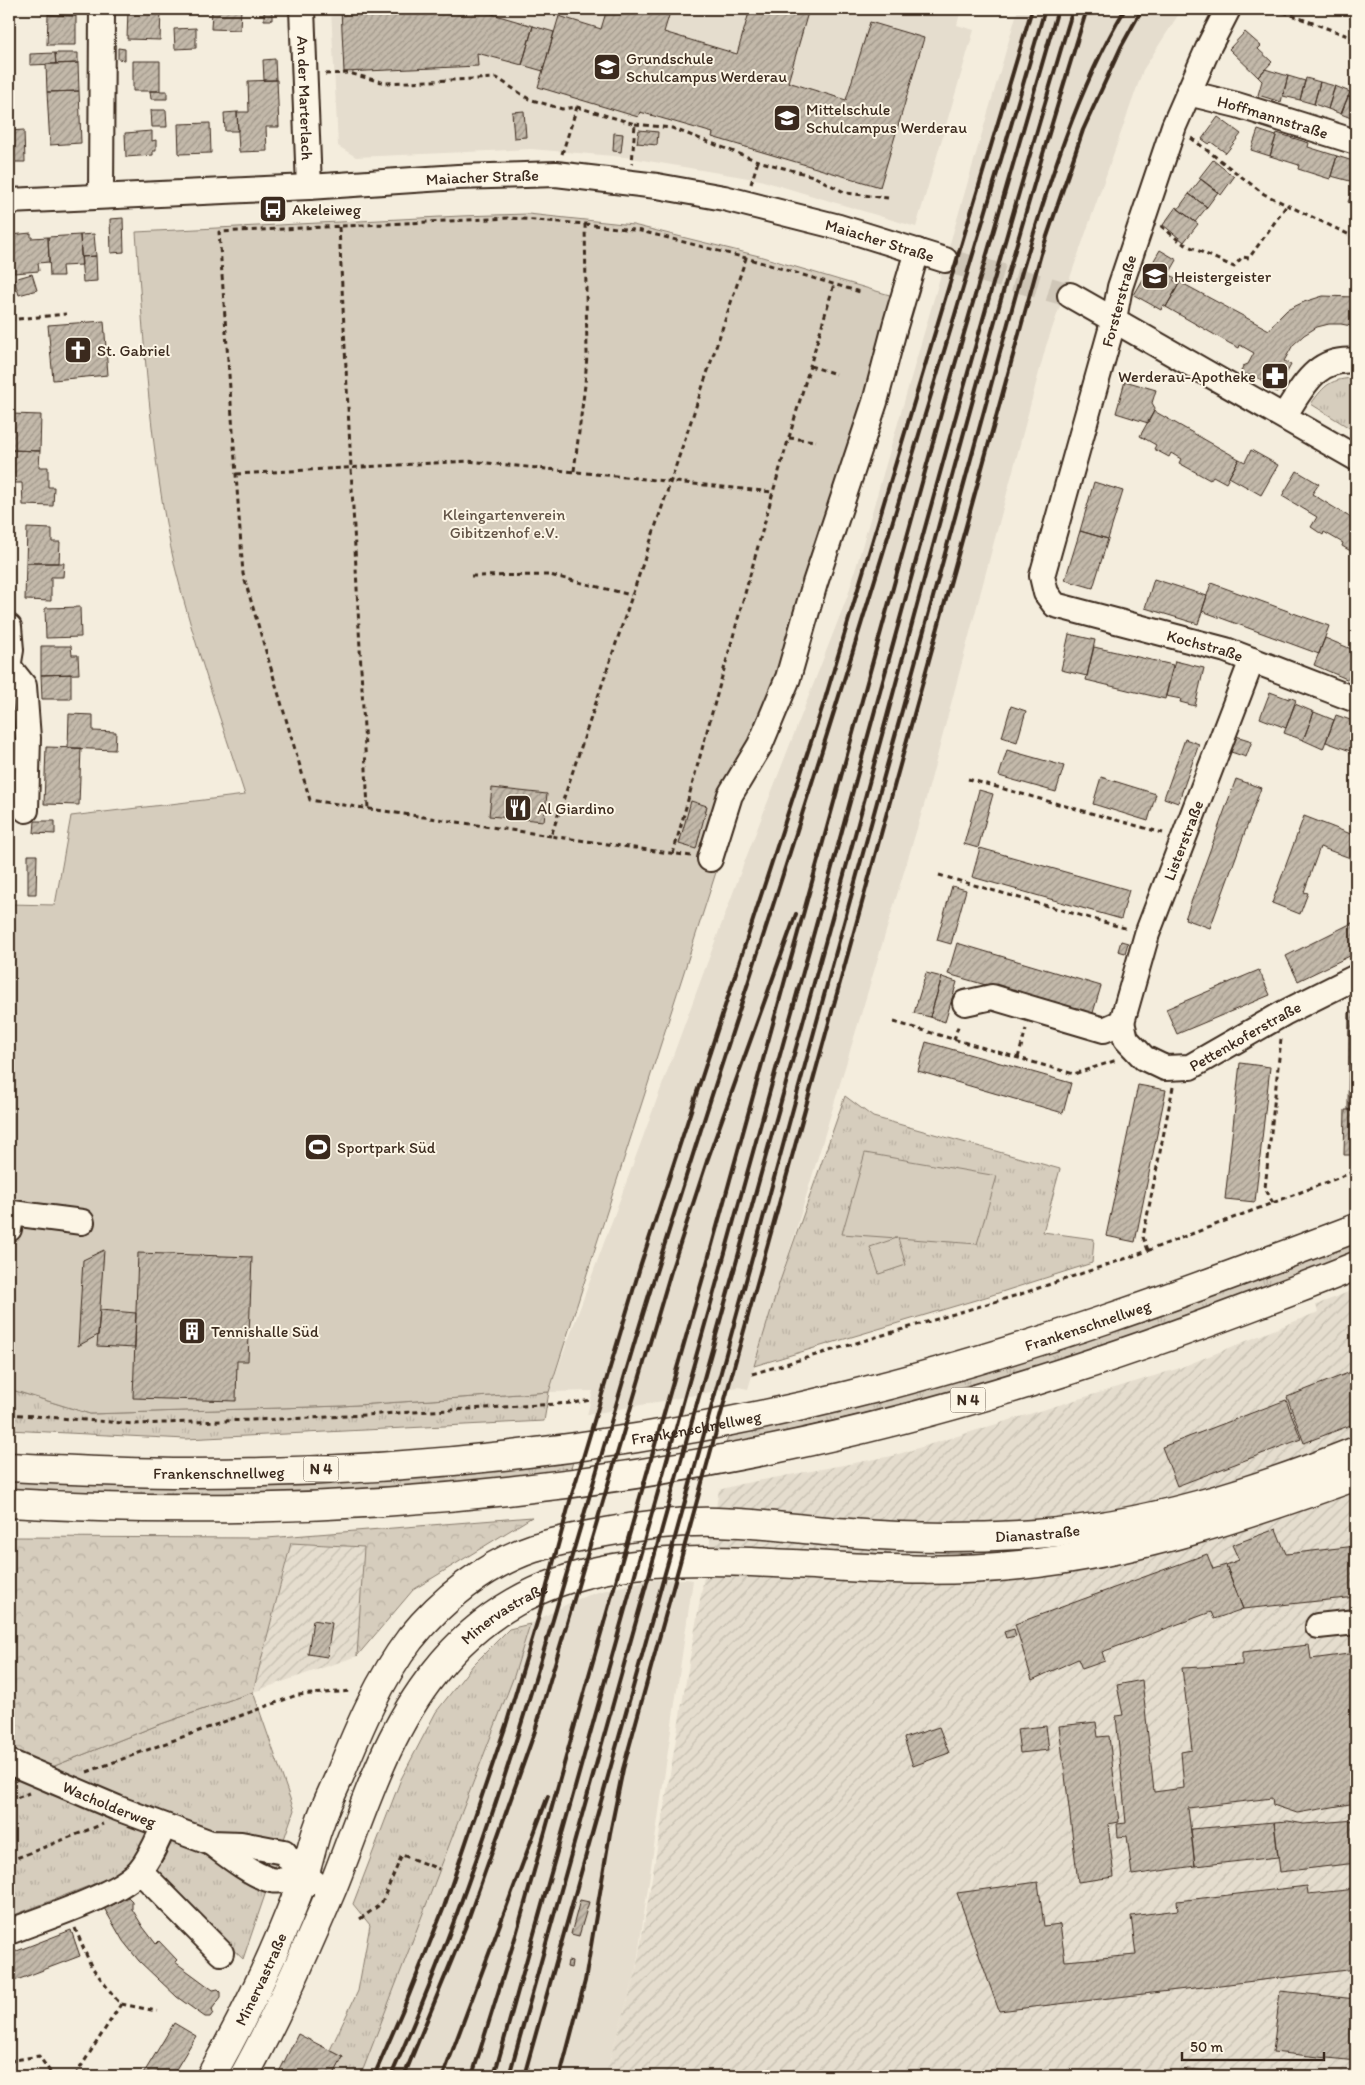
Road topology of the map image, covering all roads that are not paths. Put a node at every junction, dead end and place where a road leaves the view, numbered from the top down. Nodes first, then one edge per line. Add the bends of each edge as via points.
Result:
1 (102, 9) edge
2 (302, 9) edge
3 (1228, 9) edge
4 (1188, 93) junction
5 (1356, 142) edge
6 (309, 187) junction
7 (101, 196) junction
8 (9, 201) edge
9 (917, 251) junction
10 (945, 260) tunnel mouth
11 (1070, 295) tunnel mouth
12 (1114, 319) junction
13 (1356, 361) edge
14 (1284, 416) junction
15 (1356, 458) edge
16 (1052, 602) joint
17 (9, 627) edge
18 (1252, 660) junction
19 (9, 662) edge
20 (9, 668) edge
21 (1356, 700) edge
22 (26, 810) dead end
23 (710, 859) road end
24 (1356, 977) edge
25 (965, 1003) dead end
26 (1122, 1022) junction
27 (82, 1222) dead end
28 (1356, 1228) edge
29 (9, 1229) edge
30 (1356, 1266) edge
31 (1356, 1450) edge
32 (9, 1467) edge
33 (1356, 1476) edge
34 (9, 1503) edge
35 (706, 1522) joint
36 (826, 1566) joint
37 (1356, 1622) edge
38 (1318, 1626) dead end
39 (9, 1762) edge
40 (164, 1826) junction
41 (140, 1871) junction
42 (303, 1878) junction
43 (332, 1889) junction
44 (9, 1932) edge
45 (222, 1953) dead end
46 (211, 2076) edge
47 (244, 2076) edge

1 - 7 street
2 - 6 street, An der Marterlach
3 - 4 street, Forsterstraße
4 - 5 street, Hoffmannstraße
4 - 12 street, Forsterstraße via 1120,287
6 - 7 street, Maiacher Straße
6 - 9 street, Maiacher Straße via 556,174 631,182 724,198
7 - 8 street, Maiacher Straße
9 - 10 street, Maiacher Straße
9 - 23 street via 875,402 815,583 788,678 760,745 730,795
11 - 12 street
12 - 14 street
12 - 16 street, Forsterstraße via 1042,576
13 - 14 street via 1326,364 1309,377
14 - 15 street
16 - 18 street, Kochstraße
17 - 19 street via 12,650
18 - 21 street, Kochstraße
18 - 26 street, Listerstraße via 1148,934
20 - 22 street via 24,686 28,738
24 - 26 street, Pettenkoferstraße via 1284,1013 1190,1067 1165,1068 1138,1053 1126,1039
25 - 26 street via 992,997 1104,1030
27 - 29 street via 12,1213
28 - 32 main road, Frankenschnellweg / N 4 via 1192,1290 961,1366 848,1396 702,1426 572,1447 363,1467 189,1473
30 - 34 main road, N 4 via 1150,1343 1038,1380 853,1430 736,1456 566,1484 376,1503 182,1509
31 - 35 main road, Dianastraße via 1203,1504 1071,1531 923,1537
33 - 36 main road, Dianastraße via 1191,1533 1080,1558 949,1571
35 - 42 main road, Minervastraße via 633,1527 531,1549 480,1576 444,1602 401,1652 369,1709 318,1826
36 - 43 main road, Minervastraße via 709,1560 632,1564 561,1581 500,1612 456,1648 409,1708 379,1768
37 - 38 street
39 - 40 street, Wacholderweg
40 - 41 street
40 - 42 street, Wacholderweg via 211,1843 272,1880
41 - 44 street via 119,1888
41 - 45 street
42 - 43 street
42 - 46 main road, Minervastraße via 260,1982
43 - 47 main road, Minervastraße via 285,1996

